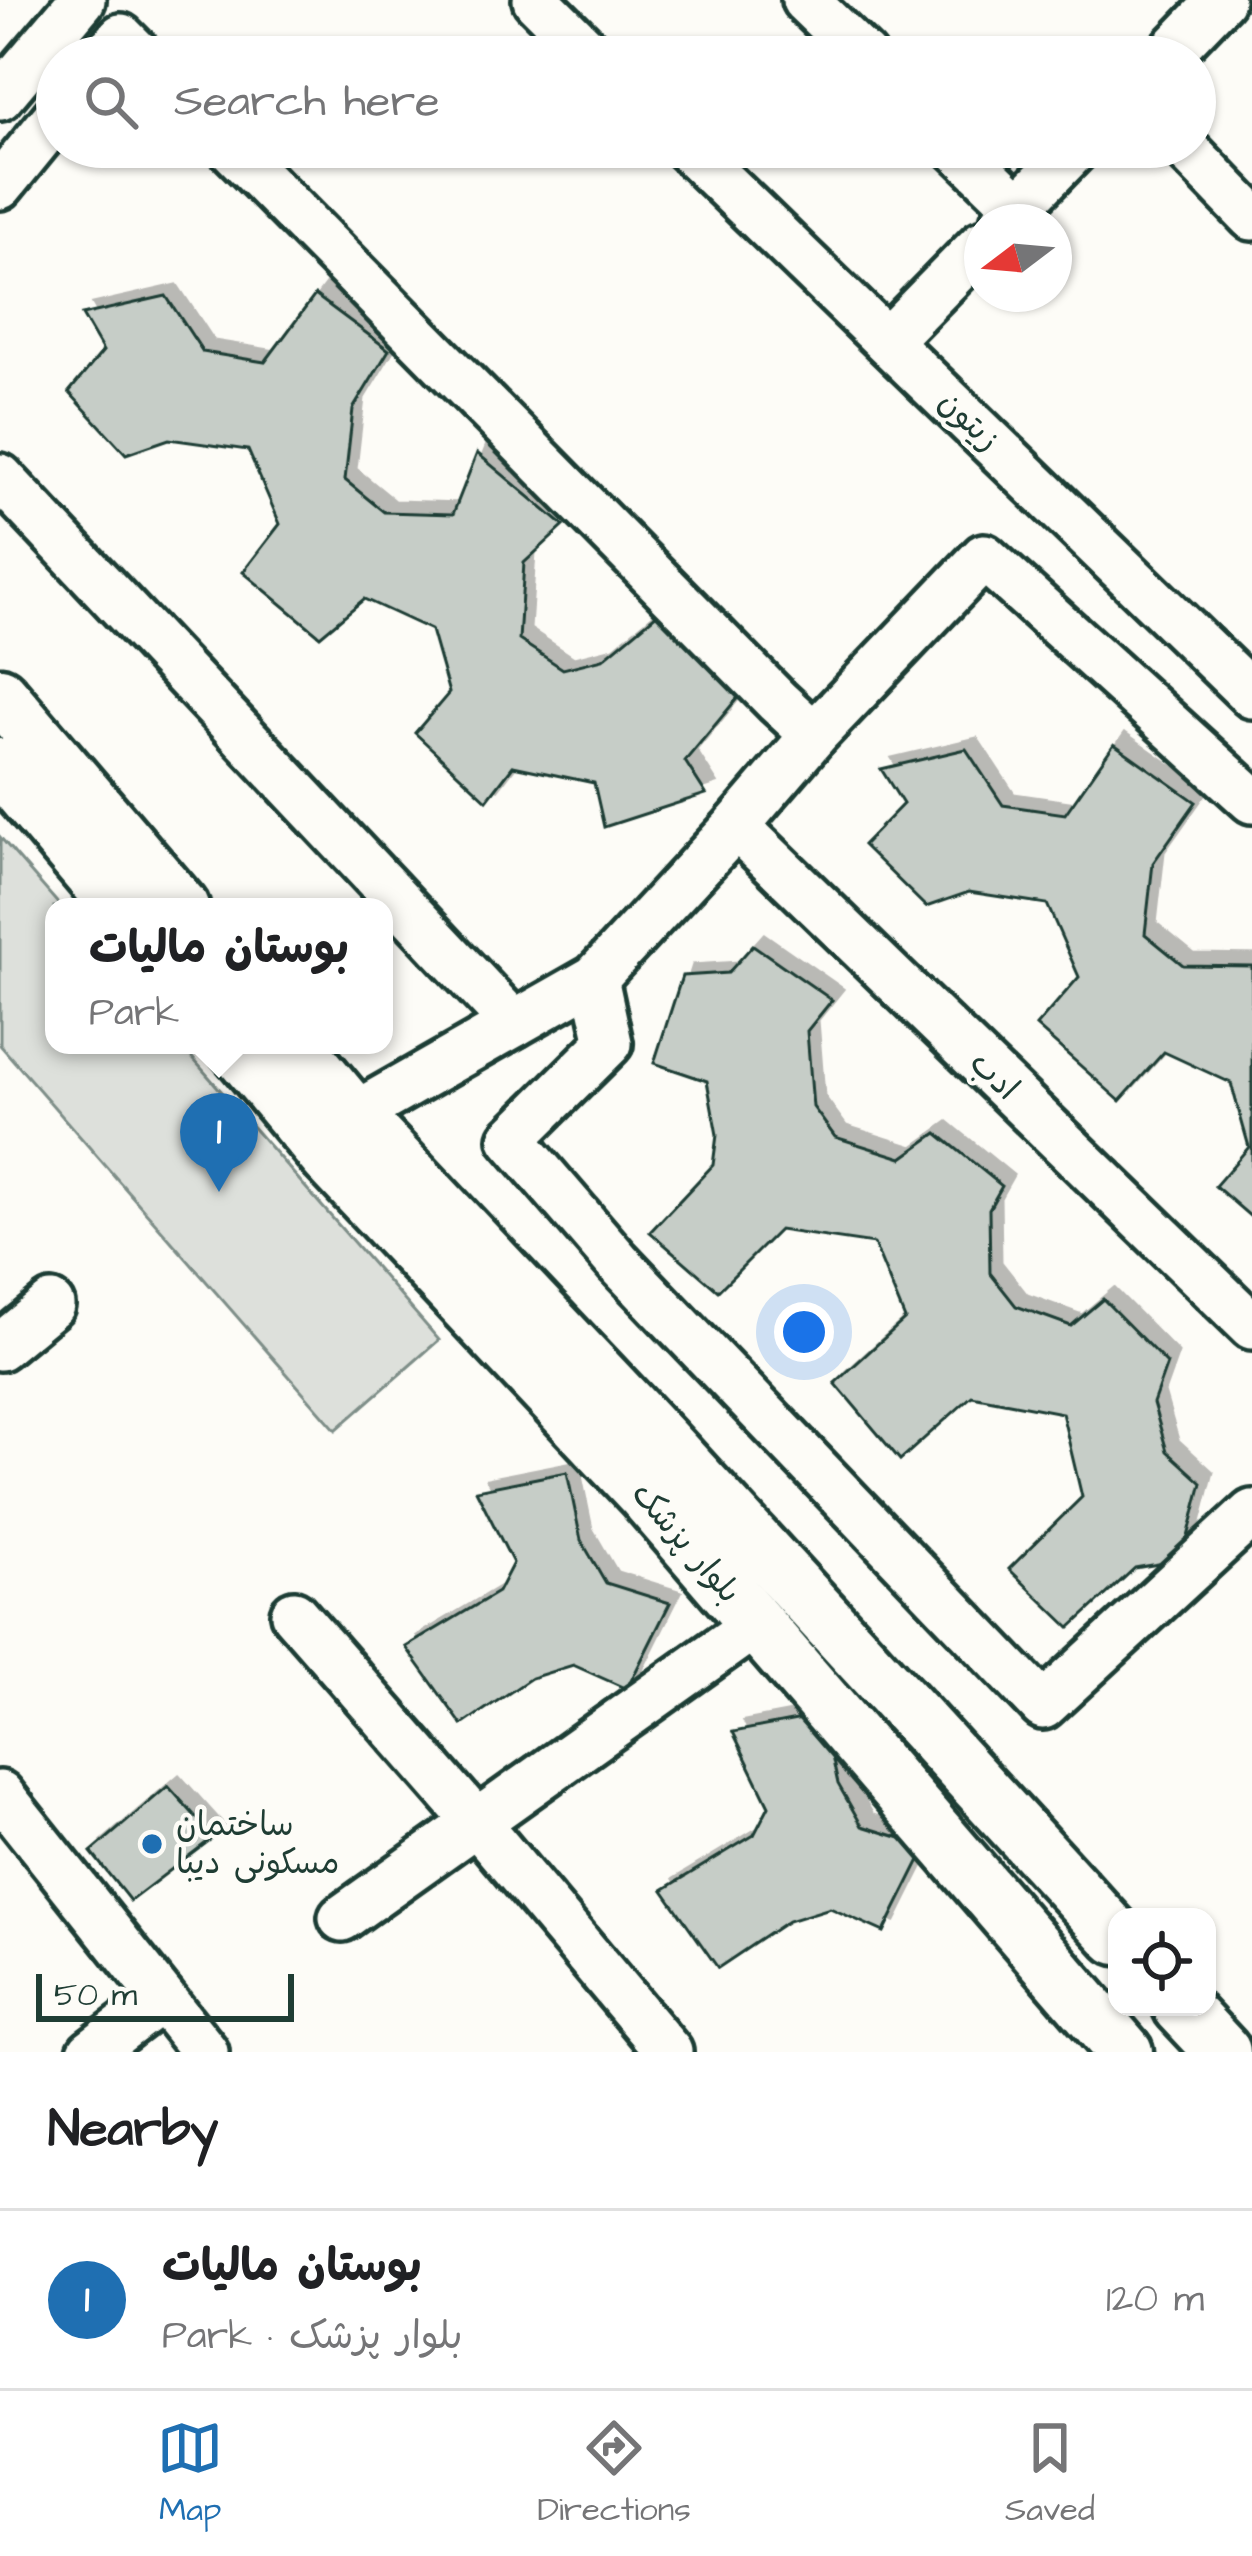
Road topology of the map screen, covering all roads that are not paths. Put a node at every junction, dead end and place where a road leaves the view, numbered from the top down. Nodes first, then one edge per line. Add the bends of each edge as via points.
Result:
1 (805, 0) edge
2 (1206, 5) edge
3 (73, 11) edge
4 (52, 36) edge
5 (90, 36) edge
6 (842, 36) edge
7 (1182, 36) edge
8 (36, 55) edge
9 (0, 97) edge
10 (36, 142) edge
11 (251, 168) edge
12 (708, 168) edge
13 (973, 168) edge
14 (1057, 168) edge
15 (1204, 168) edge
16 (0, 186) edge
17 (1002, 204) edge
18 (1022, 204) edge
19 (1252, 217) edge
20 (964, 262) edge
21 (887, 341) junction
22 (0, 477) edge
23 (0, 695) edge
24 (1252, 695) edge
25 (814, 735) junction
26 (0, 766) edge
27 (1252, 800) edge
28 (736, 826) junction
29 (111, 898) edge
30 (173, 898) edge
31 (595, 978) junction
32 (514, 1024) junction
33 (242, 1054) edge
34 (304, 1054) edge
35 (354, 1114) junction
36 (51, 1305) dead end
37 (1252, 1326) edge
38 (0, 1347) edge
39 (1252, 1513) edge
40 (294, 1614) dead end
41 (756, 1624) junction
42 (0, 1794) edge
43 (476, 1822) junction
44 (342, 1918) dead end
45 (1108, 1927) edge
46 (162, 1998) junction
47 (1189, 2016) edge
48 (91, 2052) edge
49 (206, 2052) edge
50 (669, 2052) edge
51 (1125, 2052) edge
52 (1223, 2052) edge

1 - 6 street
2 - 7 street
3 - 4 street
3 - 5 street
8 - 9 street
10 - 16 street
11 - 25 street
12 - 21 street, زیتون
13 - 17 street
14 - 18 street
15 - 19 street
20 - 21 street
21 - 24 street, زیتون
22 - 32 street
23 - 30 main road
25 - 27 street via 984,557
25 - 28 street
26 - 29 main road
28 - 31 street
28 - 37 street, ادب
31 - 32 street
31 - 39 street via 609,1043 512,1139 617,1262 1042,1706
32 - 35 street
33 - 41 main road, بلوار پزشک
34 - 35 main road, بلوار پزشک
35 - 45 main road, بلوار پزشک
36 - 38 street
40 - 43 street
41 - 43 street
41 - 51 main road, بلوار پزشک
42 - 46 street
43 - 44 street
43 - 50 street
46 - 48 street
46 - 49 street
47 - 52 main road

